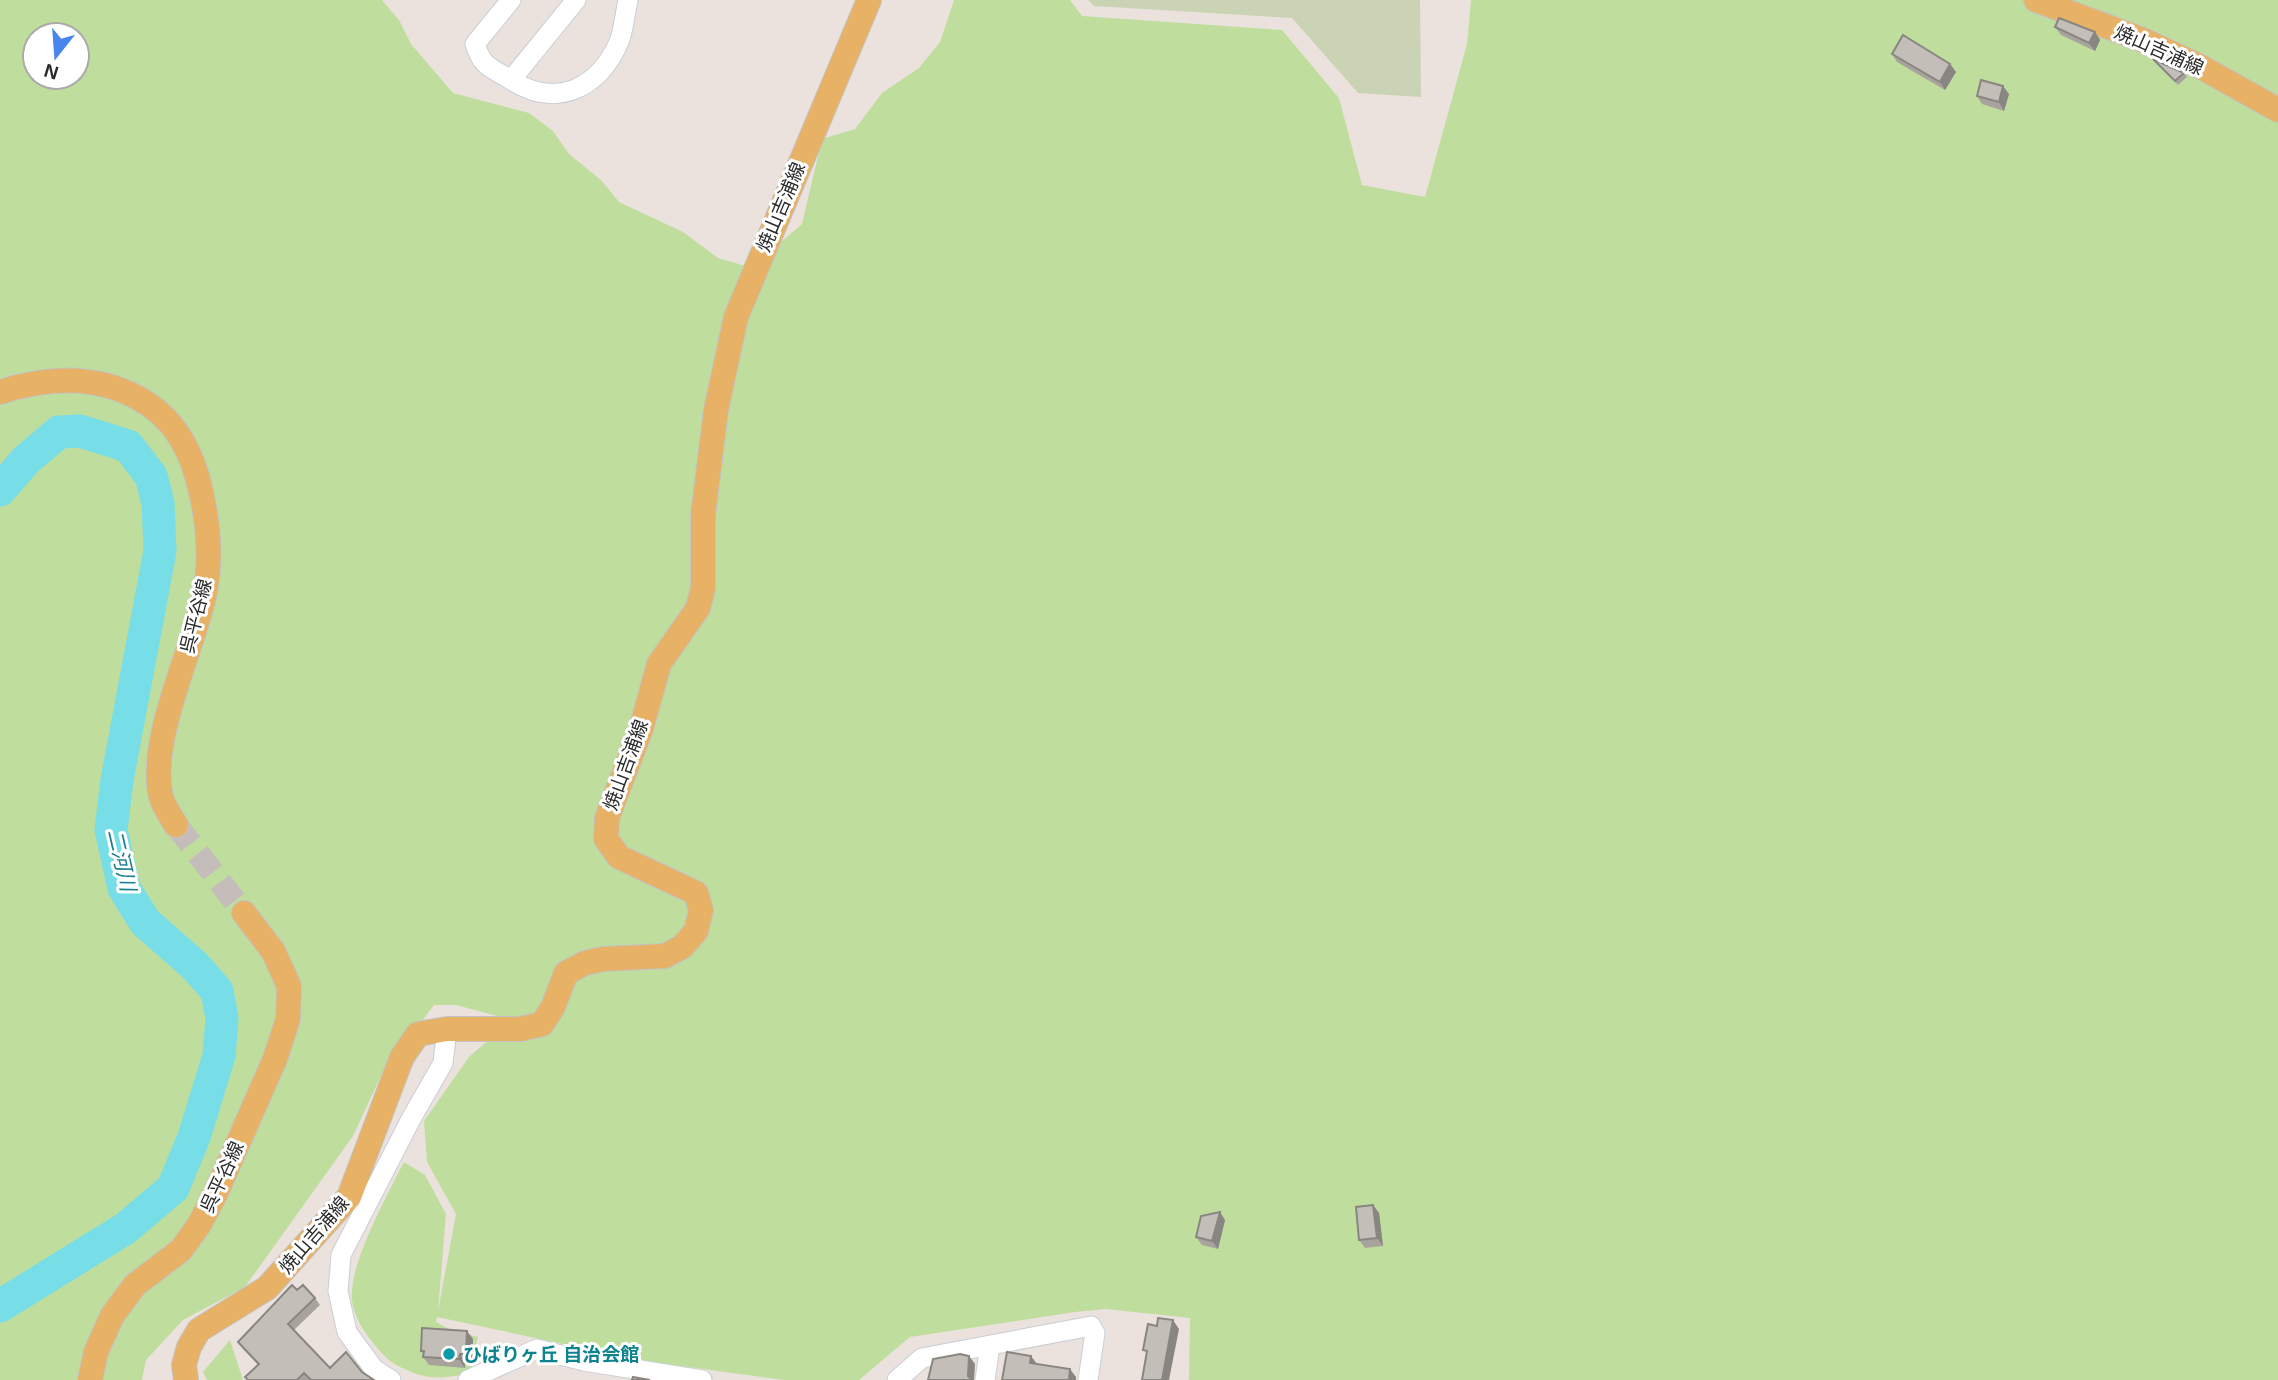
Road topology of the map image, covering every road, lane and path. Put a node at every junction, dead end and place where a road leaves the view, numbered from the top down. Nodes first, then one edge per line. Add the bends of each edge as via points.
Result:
1 (511, 0) edge
2 (576, 0) edge
3 (628, 0) edge
4 (869, 0) edge
5 (2036, 0) edge
6 (512, 80) junction
7 (2278, 110) edge
8 (0, 392) edge
9 (176, 825) tunnel mouth
10 (244, 913) tunnel mouth
11 (447, 1029) junction
12 (990, 1346) junction
13 (583, 1370) edge
14 (689, 1379) edge
15 (90, 1380) edge
16 (186, 1380) edge
17 (391, 1380) edge
18 (468, 1380) edge
19 (897, 1380) edge
20 (985, 1380) edge
21 (1088, 1380) edge

1 - 6 street via 475,44 481,62
2 - 6 street
3 - 6 street via 619,41 589,83 563,94 539,93
4 - 11 main road, 焼山吉浦線 via 736,317 716,410 698,608 659,664 641,729 607,818 607,839 619,857 696,894 701,910 696,931 682,947 665,956 603,959 566,973 542,1024 521,1030
5 - 7 main road, 焼山吉浦線 via 2201,67
8 - 9 main road, 呉平谷線 via 58,379 92,381 127,392 157,408 192,458 208,524 209,559 204,596 158,763 162,799
10 - 15 main road, 呉平谷線 via 273,951 289,986 288,1019 275,1059 199,1225 181,1250 135,1285 112,1316
11 - 16 main road, 焼山吉浦線 via 418,1034 402,1057 349,1197 267,1288 199,1330 184,1365
11 - 17 street via 443,1063 341,1255 338,1291 347,1332 374,1369
12 - 19 street via 922,1359
12 - 20 street
12 - 21 street via 1091,1326 1095,1333
13 - 14 street
13 - 18 street via 537,1349

